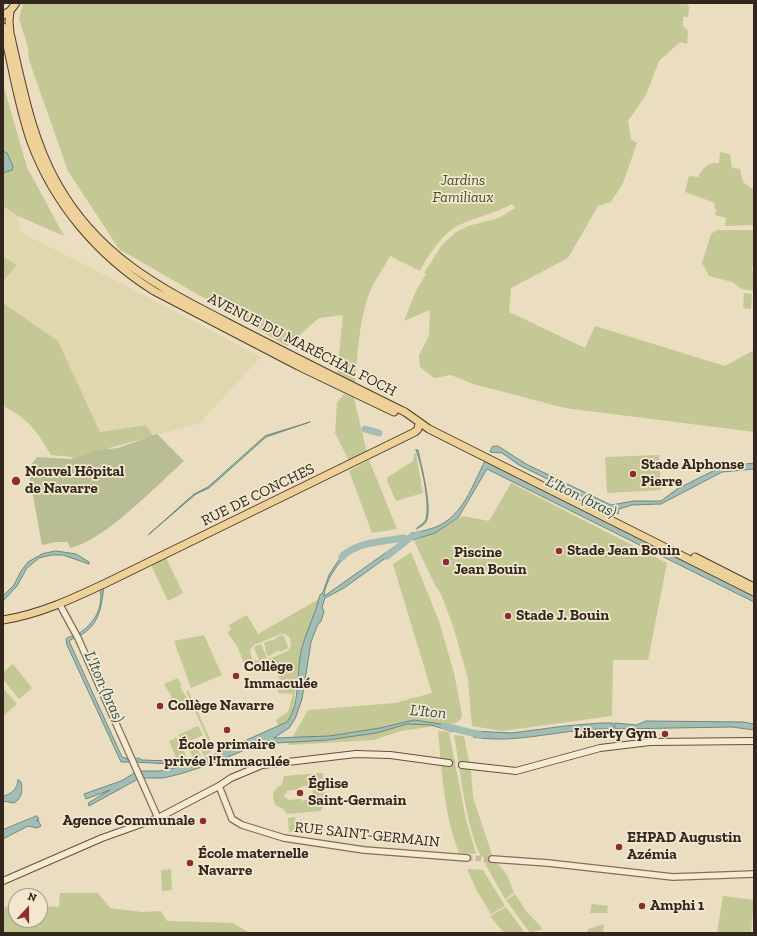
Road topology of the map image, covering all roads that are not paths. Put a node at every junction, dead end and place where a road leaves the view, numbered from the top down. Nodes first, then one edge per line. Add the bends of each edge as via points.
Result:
1 (16, 3) edge
2 (10, 11) junction
3 (3, 15) edge
4 (3, 27) edge
5 (419, 423) junction
6 (754, 587) edge
7 (754, 592) edge
8 (60, 605) junction
9 (3, 620) edge
10 (754, 741) edge
11 (449, 763) tunnel mouth
12 (462, 764) tunnel mouth
13 (219, 786) junction
14 (158, 818) junction
15 (467, 858) tunnel mouth
16 (492, 859) tunnel mouth
17 (754, 874) edge
18 (3, 881) edge

1 - 2 main road
2 - 3 main road
2 - 5 main road, AVENUE DU MARÉCHAL FOCH via 10,33 31,118 43,153 58,184 79,216 105,245 136,272 171,293 405,412
4 - 5 main road, AVENUE DU MARÉCHAL FOCH via 27,129 36,154 56,193 75,221 104,254 133,277 172,301 323,378
5 - 6 main road, AVENUE DU MARÉCHAL FOCH via 431,426
5 - 7 main road, AVENUE DU MARÉCHAL FOCH
5 - 8 main road, RUE DE CONCHES via 418,429 414,432 387,446
8 - 9 main road, RUE DE CONCHES
8 - 14 street
10 - 12 main road via 650,742 600,748 516,771
11 - 13 main road via 390,755 319,757 260,765
13 - 14 main road
13 - 15 street, RUE SAINT-GERMAIN via 232,820 284,838 364,850
14 - 18 main road via 102,838
16 - 17 street via 548,862 673,877

